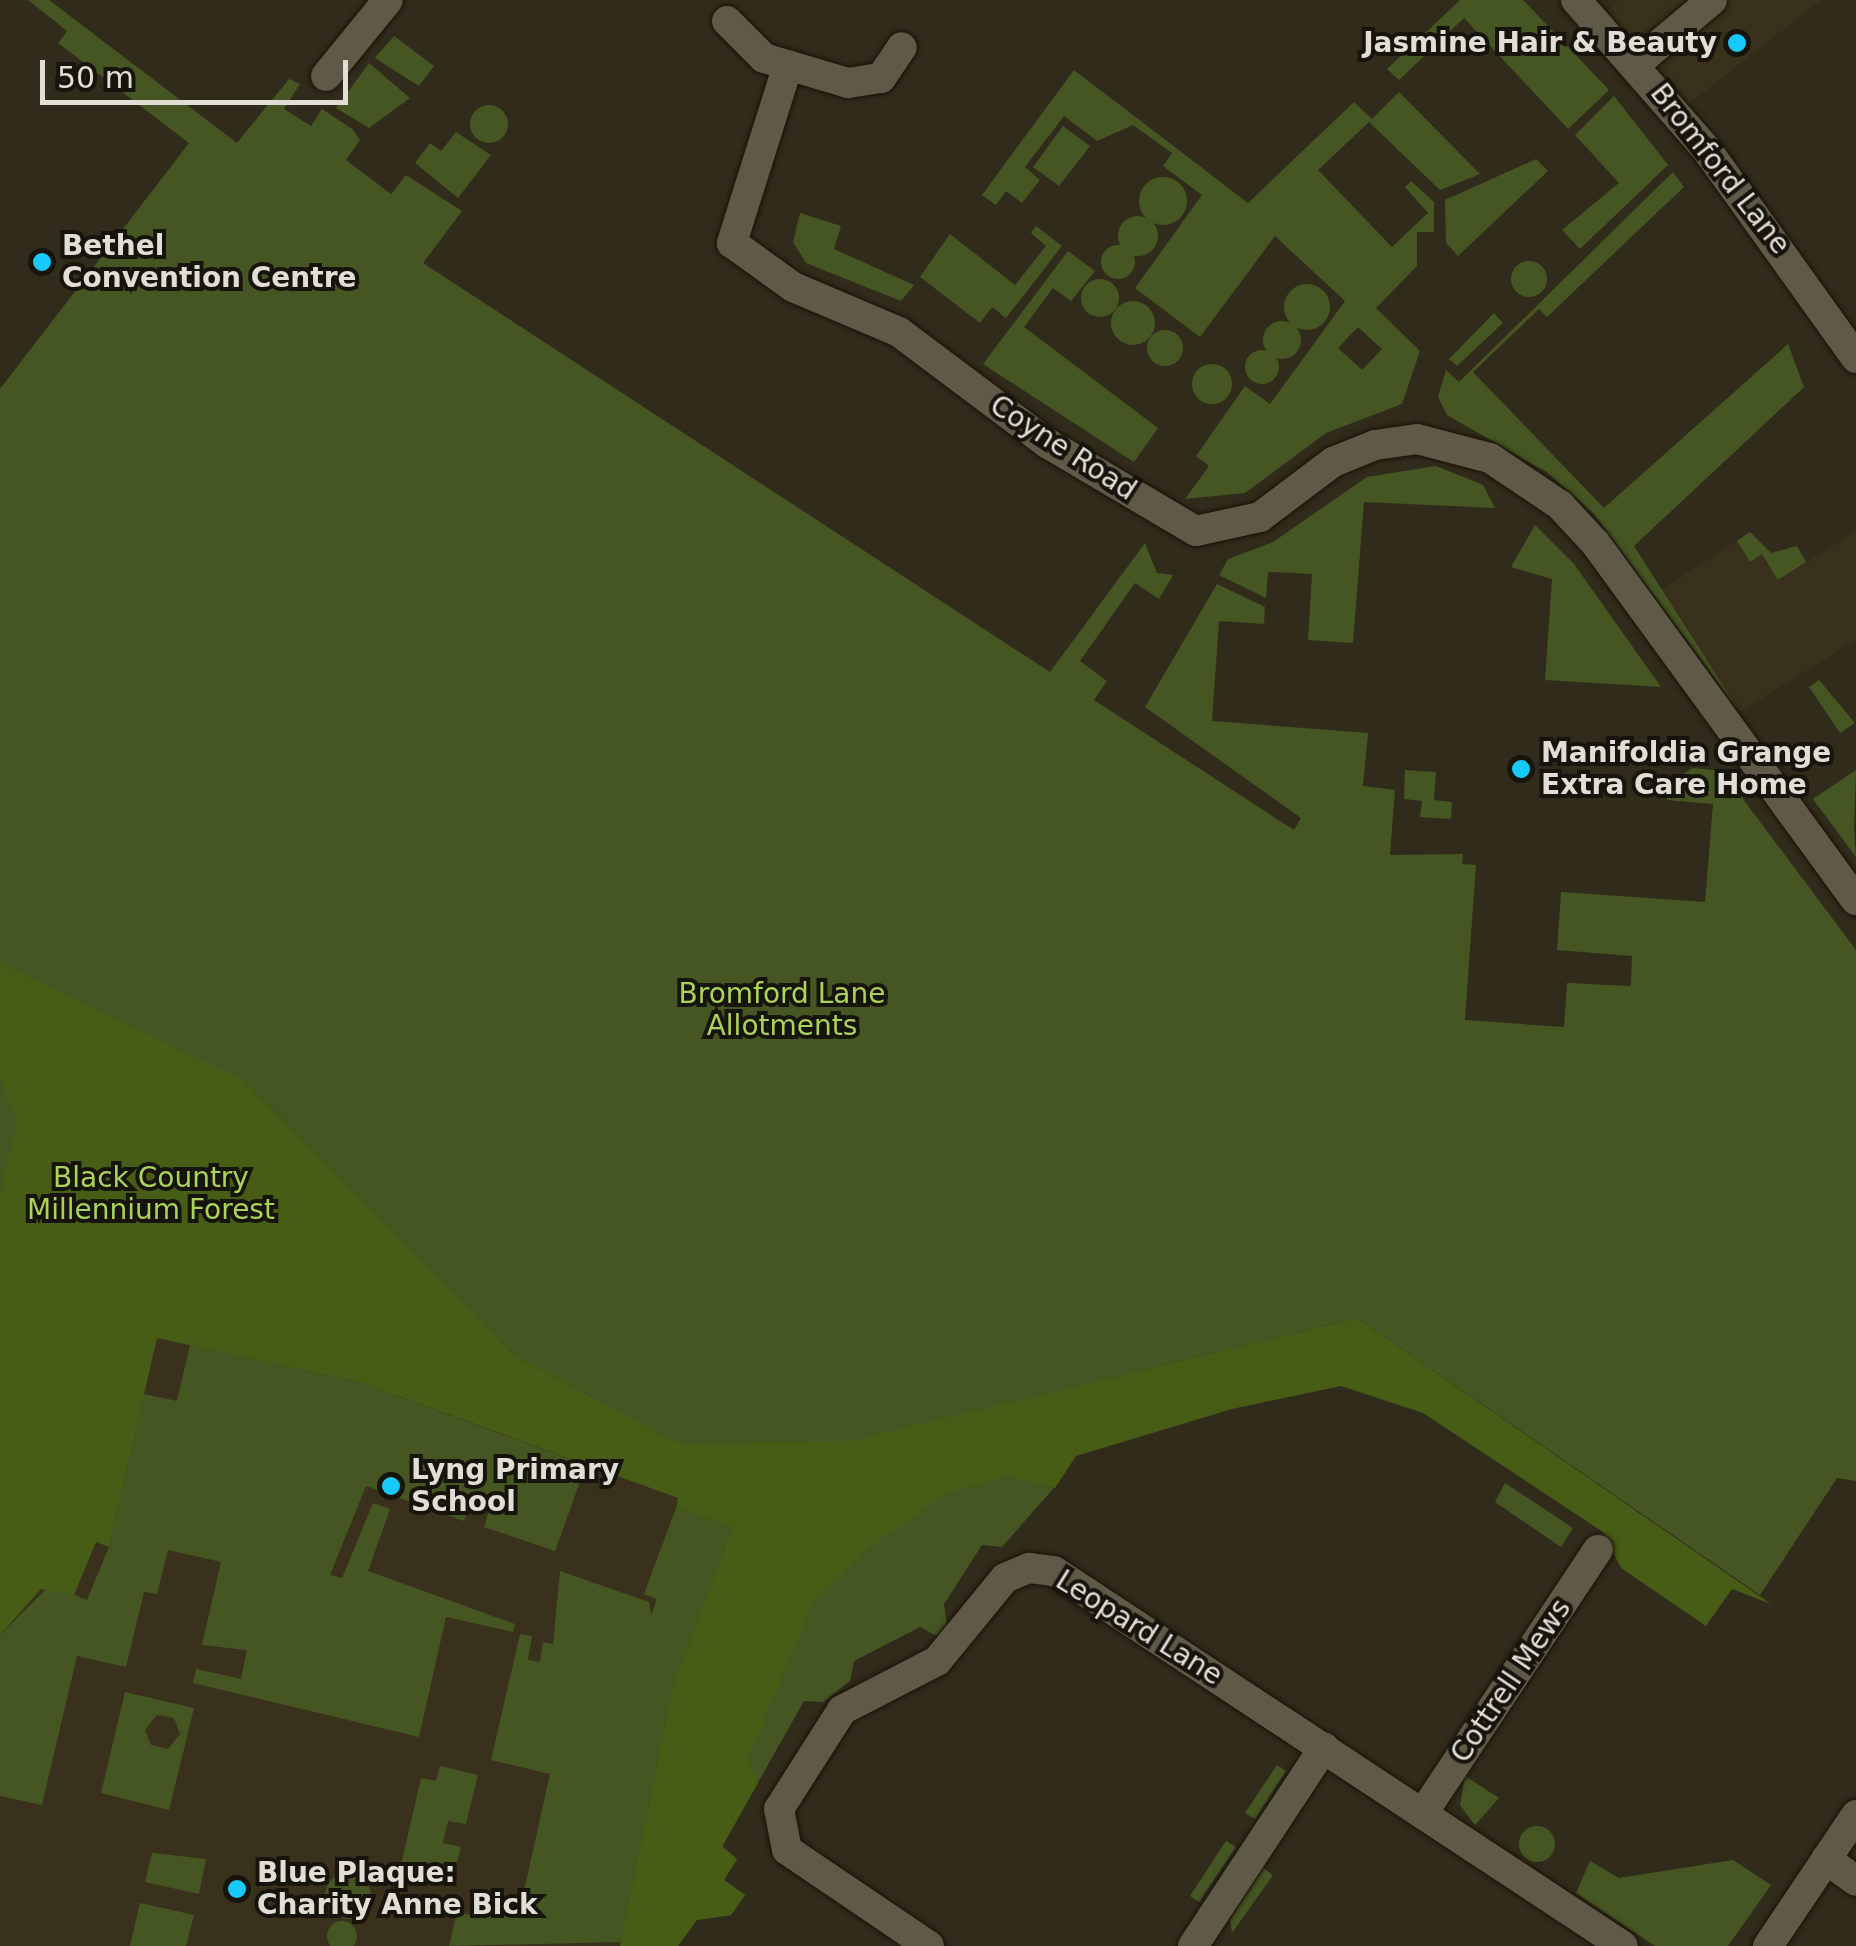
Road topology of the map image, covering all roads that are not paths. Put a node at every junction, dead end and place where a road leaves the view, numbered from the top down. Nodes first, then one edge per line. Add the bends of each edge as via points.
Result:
1 (1576, 0) edge
2 (1712, 0) edge
3 (372, 5) edge
4 (726, 21) dead end
5 (902, 47) dead end
6 (1637, 63) junction
7 (788, 65) junction
8 (326, 76) dead end
9 (1854, 351) edge
10 (1856, 900) edge
11 (1598, 1550) dead end
12 (1324, 1747) junction
13 (1423, 1813) junction
14 (1856, 1815) edge
15 (1826, 1860) junction
16 (1856, 1882) edge
17 (1204, 1942) edge
18 (929, 1946) edge
19 (1623, 1946) edge
20 (1768, 1946) edge

1 - 6 street, Bromford Lane
2 - 6 street
3 - 8 street
4 - 7 street via 764,58
5 - 7 street via 868,84
6 - 9 street, Bromford Lane
7 - 10 street, Coyne Road via 732,243 792,287 899,332 1047,442 1196,531 1260,516 1333,462 1375,444 1417,438 1490,458 1560,505 1596,544
11 - 13 street, Cottrell Mews
12 - 13 street, Leopard Lane
12 - 17 street
12 - 18 street, Leopard Lane via 1054,1571 1005,1578 937,1661 842,1710 779,1810 786,1850
13 - 19 street, Leopard Lane
14 - 15 street
15 - 16 street
15 - 20 street

